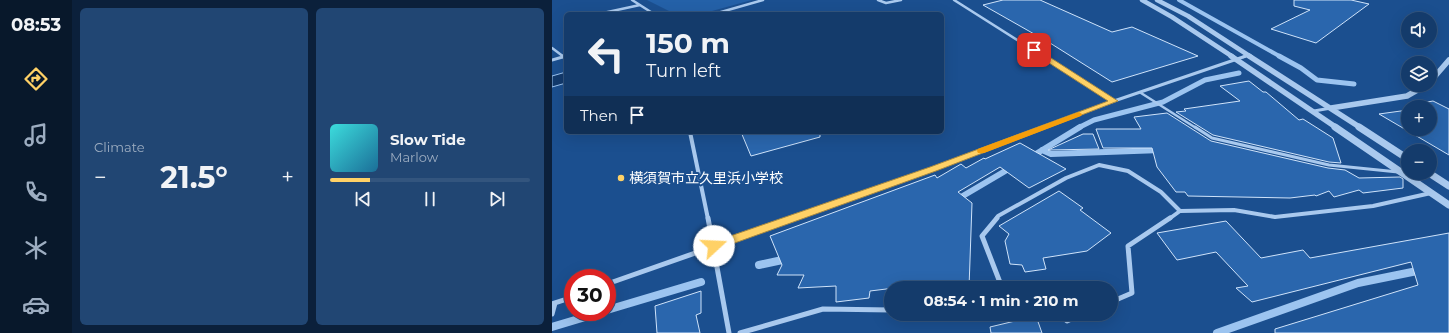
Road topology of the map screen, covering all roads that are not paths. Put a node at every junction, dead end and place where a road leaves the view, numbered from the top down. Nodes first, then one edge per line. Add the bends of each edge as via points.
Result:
1 (632, 0) edge
2 (763, 0) edge
3 (878, 0) edge
4 (901, 0) edge
5 (954, 0) edge
6 (1142, 0) edge
7 (1157, 0) edge
8 (640, 5) junction
9 (608, 12) edge
10 (651, 12) edge
11 (721, 12) edge
12 (552, 48) edge
13 (1248, 54) junction
14 (564, 55) edge
15 (564, 56) edge
16 (1236, 59) junction
17 (552, 60) edge
18 (1449, 60) edge
19 (1437, 74) edge
20 (1414, 92) edge
21 (1141, 93) junction
22 (1114, 101) junction
23 (1332, 108) junction
24 (1314, 111) junction
25 (690, 134) edge
26 (1401, 154) edge
27 (1401, 171) edge
28 (1401, 172) edge
29 (1437, 178) edge
30 (1413, 180) edge
31 (1449, 186) edge
32 (1431, 193) junction
33 (1449, 206) edge
34 (1180, 211) junction
35 (714, 246) junction
36 (616, 281) edge
37 (999, 281) edge
38 (1118, 299) edge
39 (564, 300) edge
40 (553, 303) edge
41 (884, 310) edge
42 (552, 314) edge
43 (729, 333) edge
44 (740, 333) edge

1 - 8 street
2 - 11 street
3 - 4 street via 886,3
5 - 22 street
6 - 16 street via 1172,16
7 - 13 street via 1188,16
8 - 9 street
8 - 10 street
12 - 14 street
13 - 16 street
13 - 23 street
15 - 17 street
16 - 21 street
16 - 24 street
18 - 19 street
20 - 23 street via 1407,96
21 - 22 street
21 - 28 lane via 1212,138 1329,165
22 - 35 street via 933,169
23 - 24 street
23 - 26 street
24 - 27 street
25 - 35 street
29 - 31 street
30 - 32 street
32 - 33 street
32 - 34 street via 1374,206 1275,217 1234,210
34 - 37 street via 1161,192 1128,171 1099,166 1066,178 998,216 982,236
34 - 38 street via 1128,246 1132,293
35 - 36 street
35 - 43 street
39 - 40 street
40 - 42 street
41 - 44 street via 823,309

